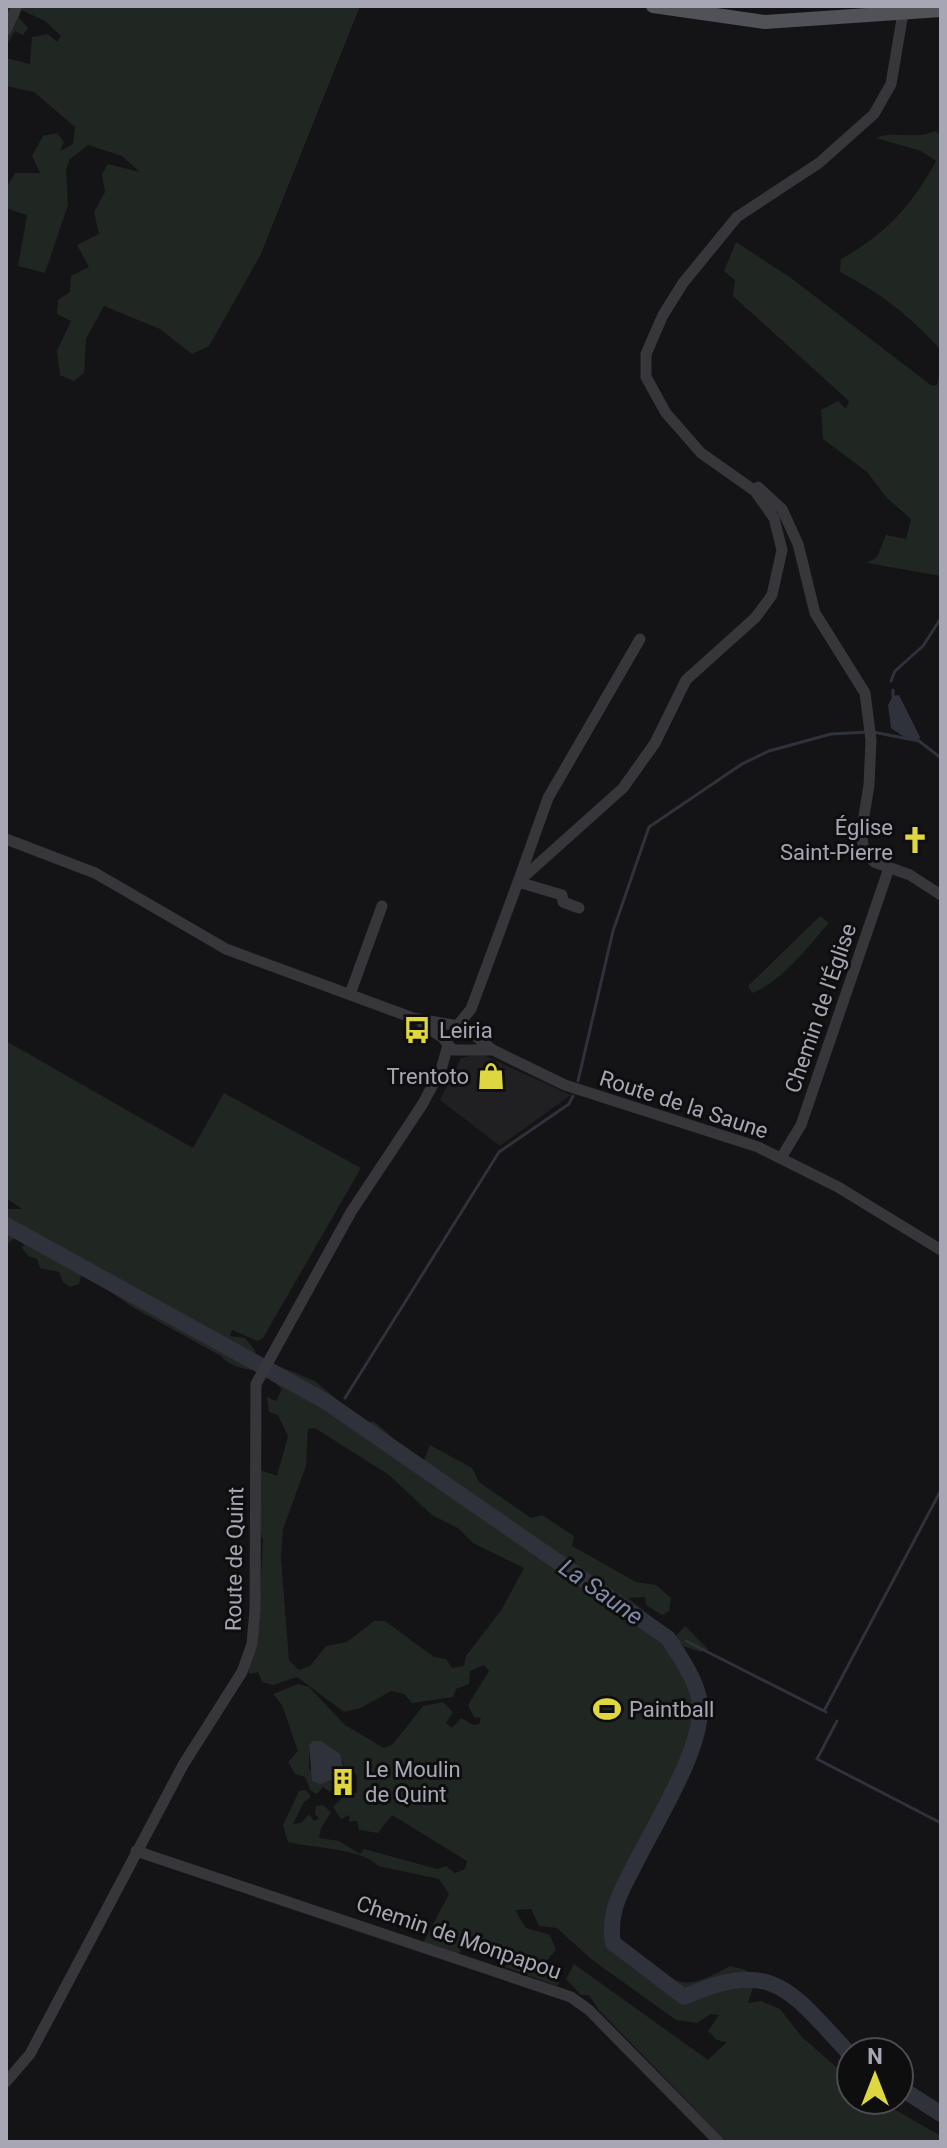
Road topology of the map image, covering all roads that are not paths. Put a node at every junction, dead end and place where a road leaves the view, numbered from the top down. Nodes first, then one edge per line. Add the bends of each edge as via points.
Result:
1 (17, 6) edge
2 (653, 6) edge
3 (941, 10) edge
4 (903, 13) junction
5 (6, 30) edge
6 (746, 482) junction
7 (640, 639) dead end
8 (6, 839) edge
9 (889, 868) junction
10 (518, 882) junction
11 (941, 895) edge
12 (382, 906) dead end
13 (579, 908) dead end
14 (350, 994) junction
15 (471, 1009) junction
16 (413, 1018) junction
17 (455, 1026) junction
18 (470, 1033) junction
19 (447, 1044) junction
20 (463, 1050) junction
21 (493, 1050) junction
22 (441, 1070) junction
23 (781, 1158) junction
24 (941, 1250) edge
25 (136, 1851) junction
26 (6, 2082) edge
27 (719, 2142) edge

1 - 5 street
2 - 4 main road via 765,22
3 - 4 main road
4 - 6 street via 891,84 874,114 819,163 737,217 683,283 646,354 646,377 666,413 701,453
6 - 9 street via 782,509 798,544 815,613 865,693 871,740 862,842 869,858
6 - 10 street via 769,508 778,530 781,558 772,595 756,617 686,680 645,760 623,788
7 - 10 street via 548,798
8 - 14 street via 95,873 218,945
9 - 11 street
9 - 23 street, Chemin de l'Église via 801,1125
10 - 13 street via 562,895 563,902
10 - 15 street
12 - 14 street
14 - 16 street
15 - 17 street
15 - 18 street
16 - 17 street
16 - 19 street
17 - 18 street
17 - 19 street via 446,1035
18 - 20 street via 471,1043
18 - 21 street, Route de la Saune
19 - 20 street
19 - 22 street, Route de Quint
20 - 21 street, Route de la Saune
20 - 22 street, Route de Quint
21 - 23 street, Route de la Saune via 590,1095 721,1133
22 - 25 street, Route de Quint via 347,1220 259,1378 253,1407 256,1577 250,1652
23 - 24 street, Route de la Saune
25 - 26 street, Route de Quint via 30,2054
25 - 27 street, Chemin de Monpapou via 571,1997

